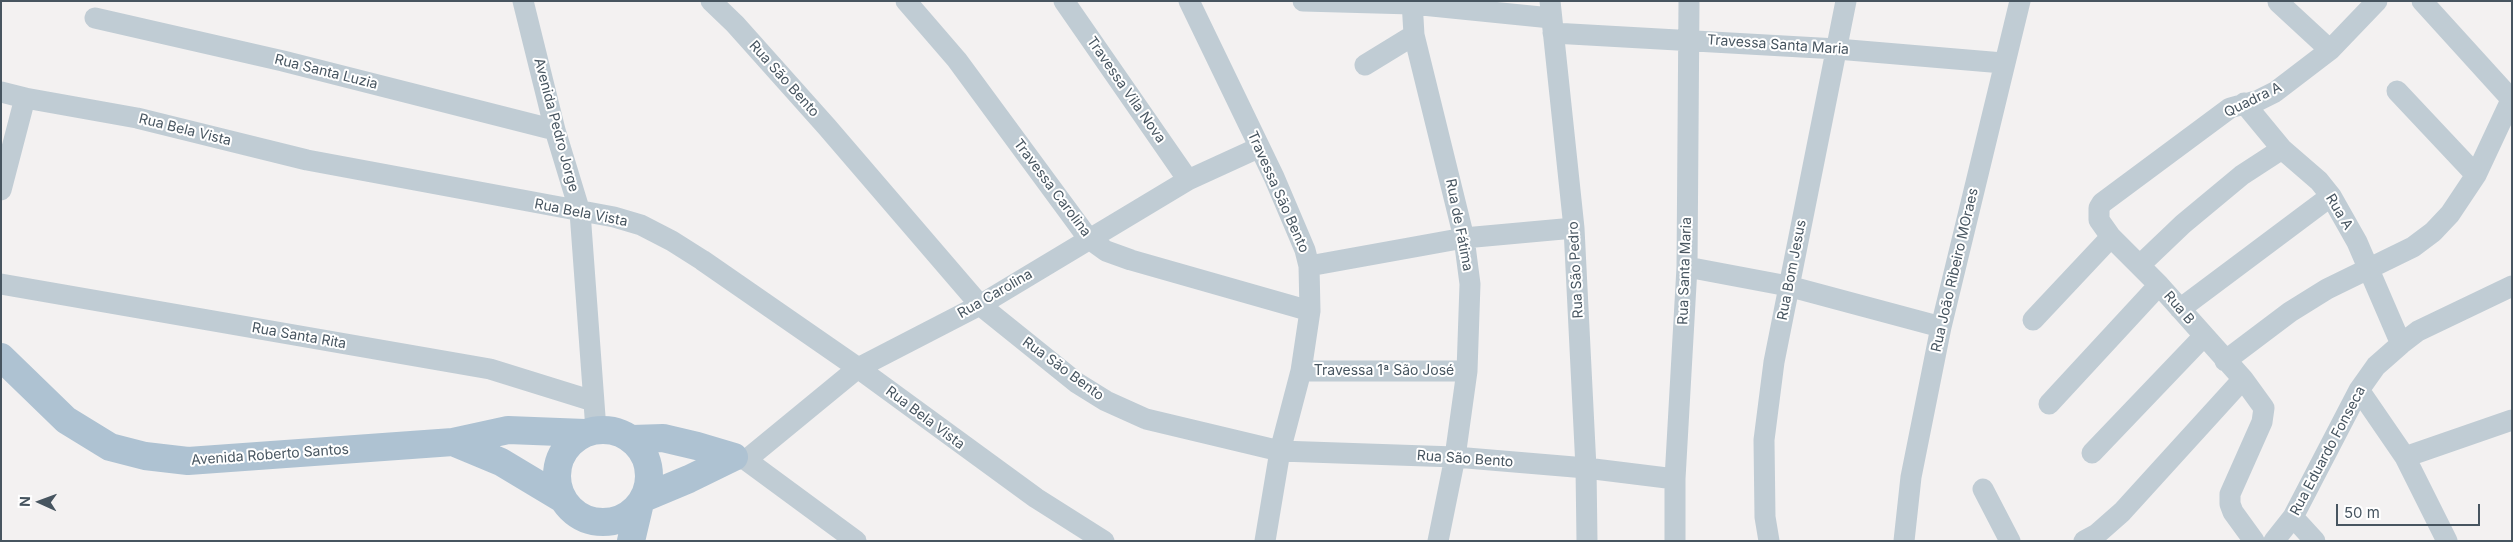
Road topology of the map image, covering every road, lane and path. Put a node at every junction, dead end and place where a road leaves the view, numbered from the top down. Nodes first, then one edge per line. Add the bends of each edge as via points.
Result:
1 (523, 1) edge
2 (711, 1) edge
3 (906, 1) edge
4 (1064, 1) edge
5 (1189, 1) edge
6 (1303, 1) edge
7 (1689, 1) edge
8 (1846, 1) edge
9 (2020, 1) edge
10 (2422, 1) edge
11 (2278, 2) edge
12 (2375, 2) edge
13 (1412, 3) edge
14 (1551, 17) edge
15 (95, 18) dead end
16 (1414, 35) junction
17 (1689, 40) junction
18 (1837, 49) junction
19 (2330, 50) junction
20 (2003, 64) junction
21 (1365, 65) dead end
22 (2397, 91) dead end
23 (1, 92) edge
24 (25, 98) junction
25 (2511, 99) edge
26 (2244, 103) junction
27 (555, 130) junction
28 (1258, 148) junction
29 (2282, 149) junction
30 (2476, 175) junction
31 (1188, 180) junction
32 (1, 190) edge
33 (2331, 196) junction
34 (2099, 208) joint
35 (580, 212) junction
36 (1574, 228) junction
37 (2111, 237) junction
38 (1088, 238) junction
39 (1464, 238) junction
40 (2140, 265) junction
41 (1309, 266) junction
42 (1687, 267) junction
43 (2367, 269) junction
44 (1, 284) edge
45 (2158, 285) junction
46 (1788, 286) junction
47 (2512, 286) edge
48 (980, 305) junction
49 (2180, 309) junction
50 (1310, 311) junction
51 (2033, 320) dead end
52 (1941, 327) junction
53 (2203, 337) junction
54 (2401, 344) junction
55 (1, 357) edge
56 (2224, 361) junction
57 (858, 368) junction
58 (1301, 371) junction
59 (1467, 371) junction
60 (2243, 379) junction
61 (2359, 390) junction
62 (593, 401) junction
63 (2049, 404) dead end
64 (2512, 420) edge
65 (590, 432) junction
66 (632, 439) junction
67 (453, 442) junction
68 (1280, 451) junction
69 (2092, 453) dead end
70 (1455, 457) junction
71 (2405, 458) junction
72 (740, 459) junction
73 (1586, 468) junction
74 (1675, 479) junction
75 (1983, 489) dead end
76 (643, 502) junction
77 (568, 506) junction
78 (2294, 517) junction
79 (585, 541) edge
80 (632, 541) edge
81 (856, 541) edge
82 (1104, 541) edge
83 (1265, 541) edge
84 (1438, 541) edge
85 (1587, 541) edge
86 (1675, 541) edge
87 (1769, 541) edge
88 (1904, 541) edge
89 (2010, 541) edge
90 (2084, 541) edge
91 (2254, 541) edge
92 (2274, 541) edge
93 (2315, 541) edge
94 (2447, 541) edge

1 - 27 street, Avenida Pedro Jorge
2 - 48 street, Rua São Bento via 814,113
3 - 38 street, Travessa Carolina via 957,60
4 - 31 street, Travessa Vila Nova
5 - 28 street, Travessa São Bento
6 - 13 street, Travessa Santa Maria
7 - 17 street, Rua Santa Maria
8 - 18 street, Rua Bom Jesus
9 - 20 street, Rua João Ribeiro MOraes
10 - 25 street
11 - 19 street
12 - 19 street, Quadra A
13 - 14 street, Travessa Santa Maria
13 - 16 street, Rua de Fátima
14 - 17 street, Travessa Santa Maria
14 - 36 street, Rua São Pedro
15 - 27 street, Rua Santa Luzia via 283,61
16 - 21 street
16 - 39 street, Rua de Fátima
17 - 18 street, Travessa Santa Maria
17 - 42 street, Rua Santa Maria
18 - 20 street, Travessa Santa Maria
18 - 46 street, Rua Bom Jesus
19 - 26 street, Quadra A via 2275,92
20 - 52 street, Rua João Ribeiro MOraes
22 - 30 street
23 - 24 street, Rua Bela Vista
24 - 32 street
24 - 35 street, Rua Bela Vista via 136,118 307,160
25 - 30 street
26 - 29 street, Rua A
26 - 34 street, Quadra A via 2230,108
27 - 35 street, Avenida Pedro Jorge
28 - 31 street, Rua Carolina
28 - 41 street, Travessa São Bento via 1274,177
29 - 33 street, Rua A via 2319,181
29 - 40 street via 2235,181
30 - 43 street via 2450,214 2433,232 2412,247
31 - 38 street, Rua Carolina
33 - 43 street, Rua A via 2354,236
33 - 49 street
34 - 37 street, Rua B via 2099,220
35 - 57 street, Rua Bela Vista via 614,217 672,241
35 - 62 street, Avenida Pedro Jorge
36 - 39 street
36 - 73 street, Rua São Pedro
37 - 40 street, Rua B
37 - 51 street
38 - 48 street, Rua Carolina
38 - 50 street, Travessa Carolina via 1106,251 1131,260
39 - 41 street
39 - 59 street, Rua de Fátima via 1470,284
40 - 45 street, Rua B
41 - 50 street, Travessa São Bento
42 - 46 street
42 - 74 street, Rua Santa Maria
43 - 54 street, Rua A
43 - 56 street via 2290,312
44 - 62 street, Rua Santa Rita via 490,369
45 - 49 street, Rua B
45 - 63 street
46 - 52 street
46 - 87 street, Rua Bom Jesus via 1764,440 1765,517
47 - 54 street, Rua Eduardo Fonseca via 2418,332
48 - 57 street, Rua Carolina
48 - 68 street, Rua São Bento via 1076,383 1106,401 1146,419
49 - 53 street, Rua B
50 - 58 street, Travessa São Bento
52 - 88 street, Rua João Ribeiro MOraes via 1911,477
53 - 56 street, Rua B
53 - 69 street
54 - 61 street, Rua Eduardo Fonseca via 2376,366
55 - 67 main road, Avenida Roberto Santos via 66,420 110,447 145,456 188,461
56 - 60 street, Rua B
57 - 72 street, Rua Carolina
57 - 82 street, Rua Bela Vista via 1029,493
58 - 59 street, Travessa 1ª São José
58 - 68 street, Travessa São Bento
59 - 70 street, Rua de Fátima
60 - 90 street via 2122,512
60 - 91 street, Rua B via 2264,408 2262,422 2230,494 2230,504
61 - 71 street
61 - 78 street, Rua Eduardo Fonseca
62 - 65 street, Avenida Pedro Jorge
64 - 71 street
65 - 66 main road via 621,432
65 - 67 main road, Avenida Roberto Santos via 508,430
65 - 77 main road via 569,444 559,460 556,479
66 - 72 main road via 663,438
66 - 76 main road via 645,455 650,476
67 - 77 main road, Avenida Roberto Santos via 501,462
68 - 70 street, Rua São Bento
68 - 83 street, Travessa São Bento
70 - 73 street, Rua São Bento
70 - 84 street, Rua de Fátima
71 - 94 street
72 - 76 main road
72 - 81 street
73 - 74 street, Rua São Bento
73 - 85 street, Rua São Pedro
74 - 86 street, Rua Santa Maria
75 - 89 street
76 - 77 main road via 620,521 597,524
76 - 80 main road
77 - 79 main road
78 - 92 street, Rua Eduardo Fonseca
78 - 93 street

